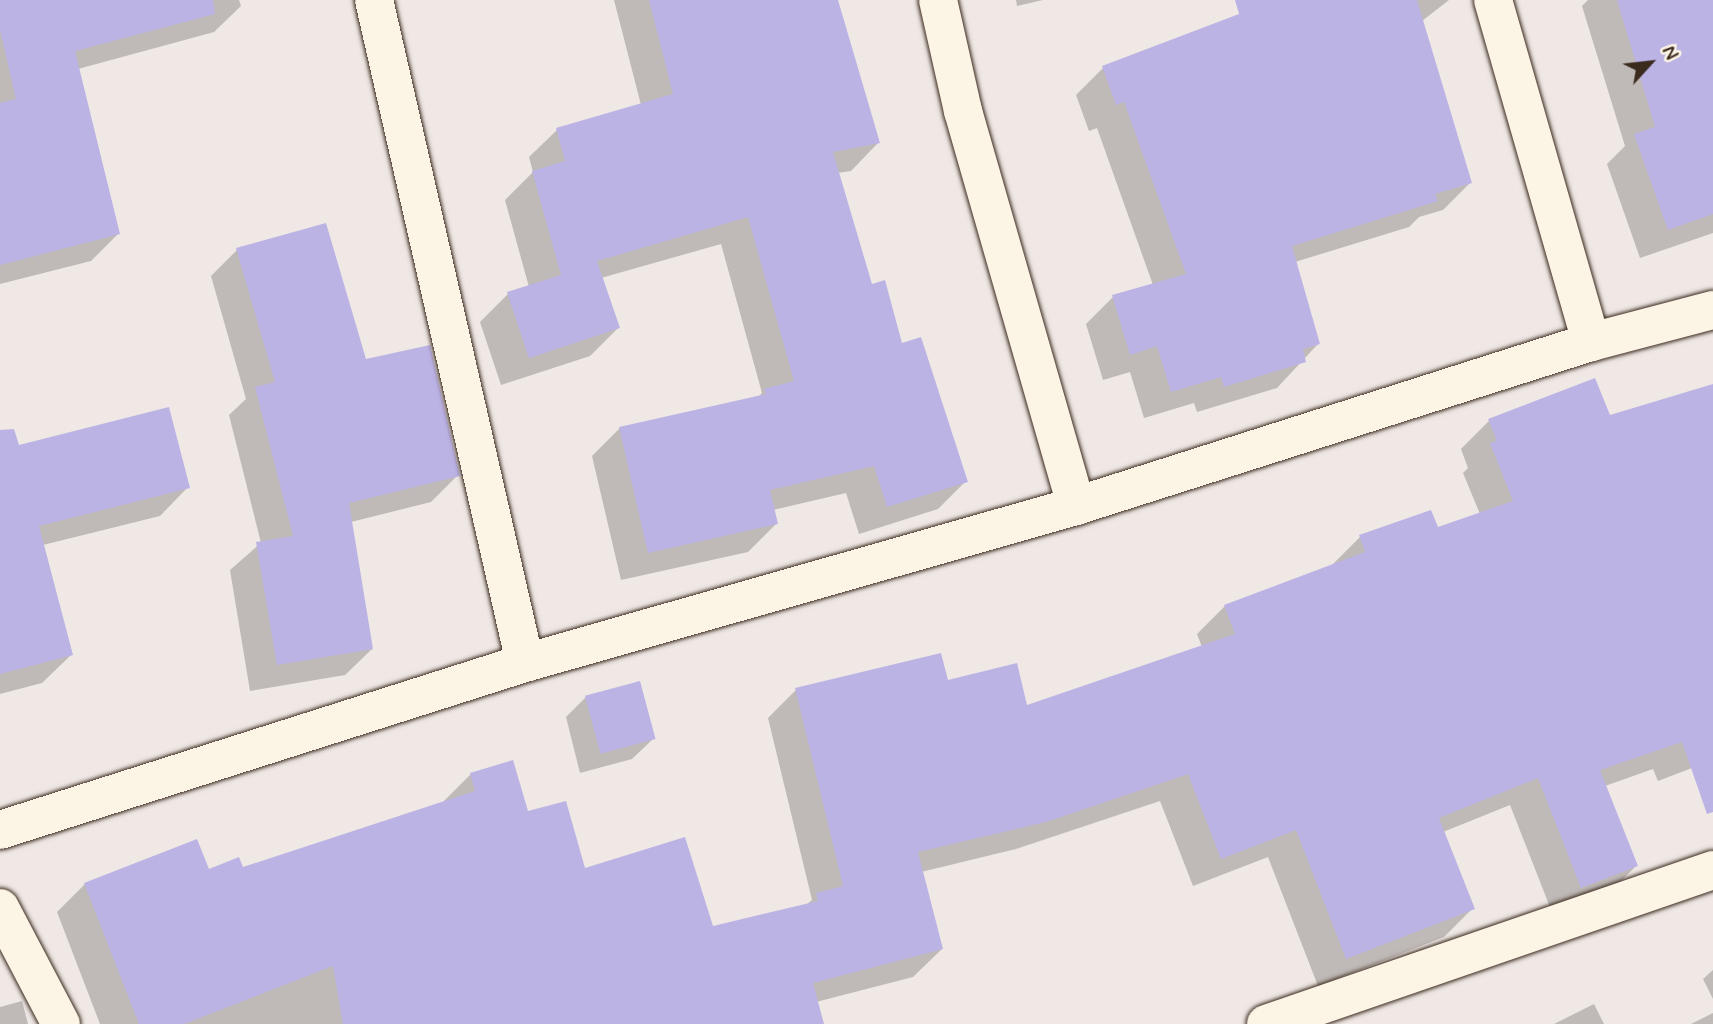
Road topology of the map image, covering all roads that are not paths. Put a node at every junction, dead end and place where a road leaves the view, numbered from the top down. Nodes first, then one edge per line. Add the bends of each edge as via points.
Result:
1 (374, 0) edge
2 (938, 0) edge
3 (1493, 0) edge
4 (1713, 310) edge
5 (1591, 342) junction
6 (1076, 506) junction
7 (524, 663) junction
8 (0, 830) edge
9 (1713, 870) edge
10 (0, 908) edge
11 (61, 1024) edge
12 (1269, 1024) edge

1 - 7 street
2 - 6 street via 963,111
3 - 5 street
4 - 5 street
5 - 6 street
6 - 7 street
7 - 8 street
9 - 12 street
10 - 11 street

